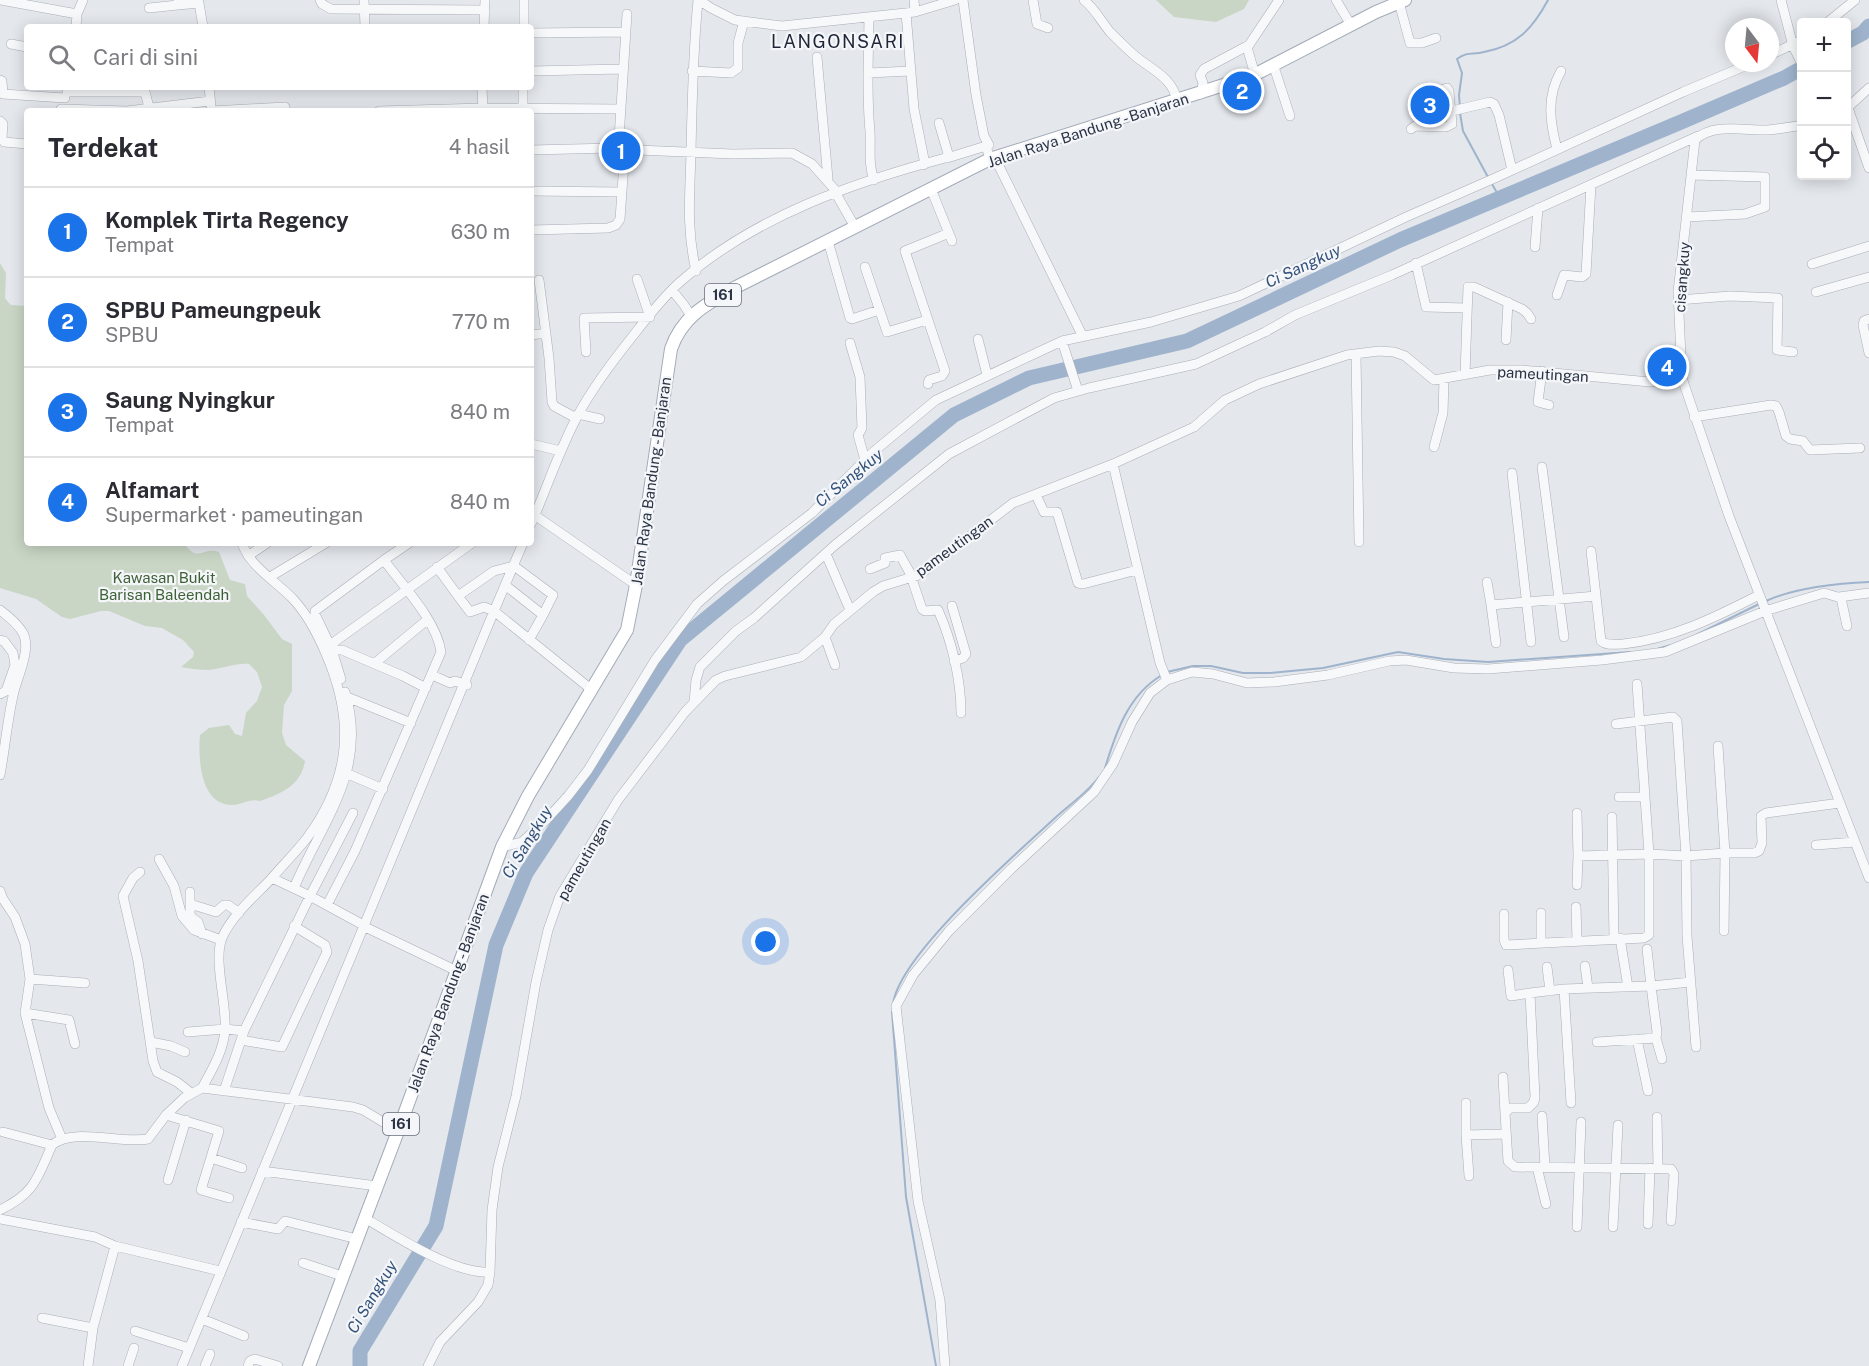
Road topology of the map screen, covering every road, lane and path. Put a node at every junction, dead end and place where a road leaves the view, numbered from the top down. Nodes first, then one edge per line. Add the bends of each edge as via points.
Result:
1 (1, 0) edge
2 (83, 0) edge
3 (320, 0) edge
4 (524, 0) edge
5 (698, 0) edge
6 (914, 0) edge
7 (955, 0) edge
8 (963, 0) edge
9 (1033, 0) edge
10 (1279, 0) edge
11 (1336, 0) edge
12 (1781, 0) edge
13 (1855, 0) edge
14 (1402, 1) edge
15 (178, 2) edge
16 (1089, 2) edge
17 (364, 5) edge
18 (485, 5) edge
19 (149, 8) dead end
20 (910, 13) junction
21 (77, 14) junction
22 (627, 14) dead end
23 (869, 17) junction
24 (1833, 18) edge
25 (744, 21) junction
26 (76, 24) edge
27 (203, 24) edge
28 (365, 24) edge
29 (484, 24) edge
30 (524, 24) edge
31 (1349, 27) junction
32 (1048, 28) dead end
33 (625, 32) junction
34 (534, 33) edge
35 (1436, 38) dead end
36 (10, 44) dead end
37 (24, 46) edge
38 (1247, 47) junction
39 (1797, 47) edge
40 (1779, 52) edge
41 (817, 57) dead end
42 (1274, 67) junction
43 (623, 69) junction
44 (534, 71) edge
45 (692, 71) junction
46 (911, 71) junction
47 (1561, 71) dead end
48 (1731, 72) edge
49 (868, 73) junction
50 (1252, 76) junction
51 (0, 80) edge
52 (1869, 88) edge
53 (145, 90) edge
54 (209, 90) edge
55 (482, 90) edge
56 (523, 90) edge
57 (1439, 91) dead end
58 (66, 93) edge
59 (110, 93) junction
60 (1201, 93) junction
61 (1178, 100) junction
62 (1851, 105) edge
63 (285, 107) dead end
64 (62, 108) edge
65 (111, 108) edge
66 (150, 108) edge
67 (211, 108) edge
68 (483, 108) edge
69 (523, 108) edge
70 (621, 109) junction
71 (534, 110) edge
72 (1457, 110) junction
73 (1290, 116) dead end
74 (1851, 120) edge
75 (0, 121) edge
76 (939, 123) dead end
77 (1797, 126) edge
78 (1411, 129) dead end
79 (1698, 136) junction
80 (620, 138) junction
81 (24, 144) edge
82 (986, 146) junction
83 (612, 148) junction
84 (1557, 149) junction
85 (534, 150) edge
86 (637, 150) junction
87 (691, 153) junction
88 (947, 158) junction
89 (992, 159) junction
90 (624, 163) junction
91 (922, 165) junction
92 (1869, 168) edge
93 (1512, 170) junction
94 (1692, 175) junction
95 (828, 180) junction
96 (871, 180) junction
97 (1591, 185) junction
98 (931, 189) junction
99 (534, 191) edge
100 (621, 192) junction
101 (835, 192) junction
102 (1538, 208) junction
103 (1687, 218) junction
104 (855, 227) junction
105 (534, 231) edge
106 (828, 241) junction
107 (1869, 246) edge
108 (1535, 247) dead end
109 (1416, 264) junction
110 (1812, 264) dead end
111 (865, 267) dead end
112 (693, 271) junction
113 (1869, 277) edge
114 (539, 279) dead end
115 (638, 279) dead end
116 (672, 290) junction
117 (1816, 292) dead end
118 (1557, 295) dead end
119 (1678, 300) junction
120 (1508, 303) junction
121 (1467, 308) junction
122 (879, 310) junction
123 (649, 316) junction
124 (691, 316) junction
125 (1869, 319) edge
126 (927, 320) junction
127 (1531, 320) dead end
128 (546, 333) junction
129 (534, 335) edge
130 (1083, 337) junction
131 (978, 339) dead end
132 (1506, 340) dead end
133 (850, 343) dead end
134 (1063, 344) junction
135 (586, 352) dead end
136 (1793, 352) dead end
137 (1869, 353) edge
138 (1356, 354) junction
139 (1542, 371) junction
140 (987, 375) junction
141 (1465, 375) junction
142 (1682, 378) junction
143 (1444, 379) junction
144 (928, 384) dead end
145 (1077, 389) junction
146 (1549, 405) dead end
147 (577, 416) junction
148 (1694, 417) junction
149 (600, 419) dead end
150 (534, 445) edge
151 (1434, 447) dead end
152 (1860, 448) dead end
153 (561, 451) junction
154 (864, 460) junction
155 (1113, 464) junction
156 (1542, 467) dead end
157 (1512, 472) dead end
158 (1036, 495) junction
159 (534, 512) edge
160 (534, 518) edge
161 (1359, 542) dead end
162 (244, 546) edge
163 (262, 546) edge
164 (321, 546) edge
165 (405, 546) edge
166 (468, 546) edge
167 (522, 546) edge
168 (1591, 551) dead end
169 (826, 554) junction
170 (248, 555) junction
171 (384, 560) junction
172 (514, 566) junction
173 (437, 567) junction
174 (870, 569) dead end
175 (1137, 570) junction
176 (270, 577) junction
177 (912, 578) junction
178 (1487, 582) dead end
179 (505, 585) junction
180 (636, 585) junction
181 (407, 590) junction
182 (1869, 593) edge
183 (458, 596) junction
184 (1596, 596) junction
185 (1839, 597) junction
186 (1559, 599) junction
187 (1525, 602) junction
188 (1762, 603) junction
189 (1491, 605) junction
190 (952, 606) dead end
191 (0, 610) edge
192 (850, 610) junction
193 (494, 611) junction
194 (543, 615) junction
195 (427, 620) junction
196 (1847, 626) dead end
197 (825, 637) junction
198 (1564, 637) dead end
199 (0, 640) edge
200 (529, 640) junction
201 (1531, 642) dead end
202 (1496, 643) dead end
203 (331, 648) junction
204 (0, 652) edge
205 (13, 653) junction
206 (954, 661) junction
207 (375, 663) junction
208 (835, 665) dead end
209 (19, 666) junction
210 (432, 675) junction
211 (1166, 676) junction
212 (1637, 684) dead end
213 (465, 685) junction
214 (426, 688) junction
215 (592, 690) junction
216 (0, 694) edge
217 (347, 697) junction
218 (694, 702) junction
219 (961, 713) dead end
220 (1640, 722) junction
221 (411, 723) junction
222 (1616, 724) dead end
223 (3, 745) edge
224 (1718, 746) dead end
225 (348, 774) junction
226 (0, 775) edge
227 (383, 789) junction
228 (1619, 797) dead end
229 (1645, 797) junction
230 (1840, 803) junction
231 (353, 813) dead end
232 (1577, 813) dead end
233 (1612, 817) dead end
234 (1855, 842) junction
235 (1816, 845) dead end
236 (502, 847) junction
237 (1725, 853) junction
238 (1613, 855) junction
239 (1649, 855) junction
240 (1578, 856) junction
241 (1686, 856) junction
242 (159, 859) dead end
243 (1867, 866) edge
244 (140, 872) dead end
245 (272, 878) junction
246 (1869, 878) edge
247 (1577, 885) dead end
248 (294, 888) junction
249 (0, 891) edge
250 (190, 892) dead end
251 (310, 896) junction
252 (190, 904) junction
253 (327, 905) junction
254 (1576, 908) dead end
255 (239, 913) junction
256 (1541, 913) dead end
257 (1504, 914) dead end
258 (294, 926) junction
259 (363, 926) junction
260 (1724, 931) dead end
261 (202, 934) junction
262 (1617, 939) junction
263 (221, 940) junction
264 (1577, 940) junction
265 (1541, 943) junction
266 (1647, 949) dead end
267 (1585, 966) dead end
268 (1547, 967) dead end
269 (1509, 970) dead end
270 (457, 971) junction
271 (30, 979) junction
272 (1691, 982) junction
273 (85, 983) dead end
274 (1651, 986) junction
275 (1628, 987) junction
276 (1588, 988) junction
277 (1564, 989) junction
278 (1550, 991) junction
279 (1530, 993) junction
280 (25, 1013) junction
281 (225, 1029) junction
282 (188, 1032) dead end
283 (243, 1036) junction
284 (1656, 1038) junction
285 (1637, 1039) junction
286 (151, 1042) junction
287 (1597, 1042) dead end
288 (75, 1044) dead end
289 (1696, 1047) dead end
290 (185, 1052) dead end
291 (1662, 1059) dead end
292 (1503, 1077) dead end
293 (202, 1088) junction
294 (224, 1090) junction
295 (1648, 1091) dead end
296 (191, 1093) junction
297 (291, 1101) junction
298 (1466, 1103) dead end
299 (1571, 1103) dead end
300 (1505, 1113) junction
301 (166, 1115) junction
302 (1542, 1116) dead end
303 (1657, 1117) dead end
304 (186, 1120) junction
305 (1581, 1122) dead end
306 (1618, 1125) dead end
307 (398, 1131) junction
308 (3, 1132) dead end
309 (1506, 1134) junction
310 (1466, 1135) junction
311 (62, 1139) junction
312 (52, 1145) junction
313 (211, 1158) junction
314 (1541, 1167) junction
315 (242, 1168) dead end
316 (1580, 1168) junction
317 (1617, 1168) junction
318 (1654, 1168) junction
319 (262, 1171) junction
320 (1469, 1176) dead end
321 (168, 1180) dead end
322 (377, 1186) junction
323 (229, 1198) dead end
324 (1546, 1204) dead end
325 (0, 1210) edge
326 (365, 1218) junction
327 (0, 1219) edge
328 (1671, 1221) dead end
329 (242, 1222) junction
330 (1648, 1224) dead end
331 (1577, 1227) dead end
332 (1613, 1227) dead end
333 (357, 1239) junction
334 (115, 1246) junction
335 (303, 1263) dead end
336 (220, 1271) junction
337 (490, 1272) junction
338 (342, 1276) junction
339 (42, 1318) dead end
340 (202, 1319) junction
341 (93, 1328) junction
342 (135, 1331) dead end
343 (244, 1336) dead end
344 (134, 1348) dead end
345 (189, 1348) junction
346 (210, 1354) dead end
347 (88, 1366) edge
348 (128, 1366) edge
349 (182, 1366) edge
350 (205, 1366) edge
351 (249, 1366) edge
352 (278, 1366) edge
353 (309, 1366) edge
354 (428, 1366) edge
355 (945, 1366) edge

1 - 21 street
2 - 21 street
3 - 17 street via 331,9
4 - 30 street
5 - 25 street via 721,14
5 - 45 street
6 - 20 street
7 - 20 street
8 - 82 street
9 - 32 street via 1037,24
10 - 38 street
11 - 31 street
12 - 39 street
13 - 24 street
14 - 31 main road, Jalan Raya Bandung - Banjaran / 161
14 - 35 street via 1410,43
15 - 19 street
15 - 27 street via 199,3
16 - 61 street via 1110,32 1168,81
17 - 18 street
17 - 28 street
18 - 29 street
20 - 23 street
20 - 46 street
21 - 26 street
22 - 33 street
23 - 25 street via 782,26
23 - 49 street
25 - 45 street via 736,71
31 - 42 main road, Jalan Raya Bandung - Banjaran / 161
33 - 34 street
33 - 43 street
36 - 37 street
38 - 50 street
38 - 60 street via 1204,69 1200,75
39 - 40 street
41 - 95 street
42 - 50 main road, Jalan Raya Bandung - Banjaran / 161
42 - 73 street
43 - 44 street
43 - 70 street
45 - 87 street
46 - 49 street
46 - 91 street via 925,164
47 - 84 street via 1553,88 1550,110
48 - 84 street
49 - 96 street
50 - 60 main road, Jalan Raya Bandung - Banjaran / 161
51 - 58 street via 3,94
52 - 62 street
53 - 59 street
53 - 66 street
54 - 67 street
55 - 68 street
56 - 69 street
57 - 72 street via 1448,89
58 - 59 street
58 - 64 street
59 - 65 street
60 - 61 main road, Jalan Raya Bandung - Banjaran / 161
61 - 89 main road, Jalan Raya Bandung - Banjaran / 161
63 - 67 street
70 - 71 street
70 - 80 street
72 - 78 street via 1452,124 1446,127
72 - 93 street via 1494,104
74 - 92 street
75 - 81 street via 4,141
76 - 88 street
77 - 79 street via 1720,130
79 - 94 street, cisangkuy
79 - 97 street
80 - 83 street
80 - 86 street via 629,138
82 - 88 street
82 - 89 street
83 - 85 street
83 - 90 street via 616,160
84 - 93 street
86 - 87 street
86 - 90 street via 634,158
87 - 95 street via 792,153 804,158
87 - 112 street via 688,216
88 - 91 street
89 - 98 main road, Jalan Raya Bandung - Banjaran / 161
89 - 130 street
90 - 100 street
91 - 96 street
93 - 130 street via 1225,302
94 - 103 street, cisangkuy
94 - 103 street via 1766,177 1764,207 1744,214
95 - 101 street
96 - 101 street
97 - 102 street
97 - 118 street via 1586,274 1565,274
98 - 104 main road, Jalan Raya Bandung - Banjaran / 161
98 - 126 street via 951,237 905,251
99 - 100 street
100 - 105 street via 620,219 616,225
101 - 104 street
101 - 112 street via 743,236
102 - 108 street
102 - 109 street
103 - 119 street, cisangkuy
104 - 106 main road, Jalan Raya Bandung - Banjaran / 161
106 - 122 street via 850,318
106 - 124 main road, Jalan Raya Bandung - Banjaran / 161 via 736,287
107 - 110 street
109 - 121 street via 1426,307
109 - 145 street via 1294,315 1196,364
111 - 122 street
112 - 116 street
113 - 117 street
114 - 128 street
115 - 123 street
116 - 123 street
116 - 124 street
119 - 136 street via 1778,298 1777,350
119 - 142 street, cisangkuy
120 - 121 street via 1471,286
120 - 127 street via 1527,313
120 - 132 street
121 - 141 street
122 - 126 street via 887,332
123 - 135 street via 584,318
123 - 147 street via 613,360
124 - 180 main road, Jalan Raya Bandung - Banjaran / 161 via 671,349
125 - 137 street via 1863,325
126 - 144 street via 945,371
128 - 129 street
128 - 147 street via 552,405
130 - 134 street
131 - 140 street
133 - 154 street via 860,377 862,428 858,435
134 - 140 street
134 - 145 street
138 - 143 street, pameutingan via 1394,352 1405,356 1434,380
138 - 155 street, pameutingan via 1237,393 1194,427
138 - 161 street
139 - 141 street, pameutingan via 1490,370
139 - 142 street, pameutingan via 1650,382
139 - 146 street via 1538,402
140 - 154 street via 936,400
141 - 143 street, pameutingan
142 - 148 street, cisangkuy
143 - 151 street via 1443,413
145 - 169 street via 949,453
147 - 149 street
147 - 153 street
148 - 152 street via 1771,405 1779,412 1786,436 1803,441 1810,450
148 - 188 street, cisangkuy
150 - 153 street
153 - 159 street
154 - 236 street via 812,513 697,604 655,660 568,796 522,842
155 - 158 street, pameutingan
155 - 175 street
156 - 186 street
157 - 187 street
158 - 175 street via 1043,511 1057,512 1078,583
158 - 177 street, pameutingan via 1013,503
160 - 180 street
162 - 170 street
163 - 170 street
164 - 176 street
165 - 171 street
166 - 173 street
167 - 172 street
168 - 184 street
169 - 192 street
169 - 218 street via 700,667
170 - 176 street
171 - 181 street
171 - 203 street via 315,610
172 - 179 street
172 - 183 street via 494,571
172 - 194 street via 553,595
173 - 181 street
173 - 183 street
174 - 177 street via 885,563 885,558 900,555
175 - 211 street
176 - 245 street via 303,612 326,654 341,694 345,738 344,763 322,813 304,842
177 - 192 street, pameutingan via 883,586
177 - 206 street via 922,609 940,612
178 - 189 street
179 - 193 street
179 - 194 street
180 - 215 main road, Jalan Raya Bandung - Banjaran / 161 via 627,630
181 - 195 street
181 - 203 street
182 - 185 street
183 - 193 street via 470,612 484,607
184 - 186 street
184 - 188 street via 1601,641 1606,645 1638,642 1680,631
185 - 188 street via 1824,593
185 - 196 street
186 - 187 street
186 - 198 street
187 - 189 street
187 - 201 street
188 - 211 street via 1665,652 1602,660 1470,669 1389,661 1328,675 1247,683 1200,672
188 - 230 street, cisangkuy
189 - 202 street
190 - 206 street via 966,654
191 - 209 street via 24,634 26,644
192 - 197 street, pameutingan
193 - 200 street
193 - 213 street
194 - 200 street
195 - 207 street
195 - 210 street via 440,642 441,652
197 - 208 street
197 - 218 street, pameutingan via 801,657 724,676
199 - 205 street
200 - 215 street
203 - 207 street
203 - 217 street
204 - 205 street
205 - 209 street
206 - 219 street
207 - 214 street
209 - 216 street via 6,691
209 - 223 street
210 - 213 street
210 - 214 street
211 - 355 street via 1150,693 1127,730 1113,764 1094,792 949,931 913,975 896,1006 918,1201 940,1300
212 - 220 street
213 - 259 street
214 - 221 street
215 - 236 main road, Jalan Raya Bandung - Banjaran / 161
217 - 221 street
217 - 225 street via 352,735
218 - 337 street, pameutingan via 618,800 560,896 536,982 516,1096 498,1167
220 - 222 street
220 - 229 street
220 - 241 street via 1673,717 1677,721
221 - 227 street
223 - 226 street
224 - 237 street
225 - 227 street
225 - 248 street
227 - 253 street
228 - 229 street
229 - 239 street
230 - 234 street, cisangkuy
230 - 237 street via 1766,813 1761,816 1760,851
231 - 251 street
232 - 240 street
233 - 238 street
234 - 235 street
234 - 243 street, cisangkuy
236 - 270 main road, Jalan Raya Bandung - Banjaran / 161
237 - 241 street
237 - 260 street
238 - 239 street
238 - 240 street
238 - 262 street
239 - 241 street
239 - 262 street via 1649,935
240 - 247 street
241 - 272 street
242 - 261 street via 174,886 182,916
243 - 246 street, cisangkuy
244 - 286 street via 123,896
245 - 248 street
245 - 255 street
248 - 251 street
249 - 271 street via 25,944
250 - 252 street
251 - 253 street
251 - 258 street
252 - 255 street via 215,912 228,905
252 - 261 street via 191,917 198,922
253 - 259 street
254 - 264 street
255 - 263 street
256 - 265 street
257 - 265 street via 1506,945
258 - 283 street
258 - 283 street via 325,945 327,952 282,1047
259 - 270 street
259 - 297 street
261 - 263 street
262 - 264 street
262 - 275 street
263 - 281 street
264 - 265 street
266 - 274 street
267 - 276 street
268 - 278 street
269 - 279 street via 1511,996
270 - 307 main road, Jalan Raya Bandung - Banjaran / 161
271 - 273 street
271 - 280 street
272 - 274 street
272 - 289 street
274 - 275 street
274 - 284 street
275 - 276 street
276 - 277 street
277 - 278 street
277 - 299 street
278 - 279 street
279 - 300 street via 1534,1102 1528,1108 1510,1108
280 - 288 street via 69,1020
280 - 311 street via 49,1108
281 - 282 street
281 - 283 street
281 - 293 street via 213,1069
283 - 294 street
284 - 285 street
284 - 291 street
285 - 287 street
285 - 295 street
286 - 290 street
286 - 296 street via 157,1072
292 - 300 street
293 - 294 street
293 - 296 street
294 - 297 street
296 - 301 street
297 - 307 street via 363,1110
297 - 319 street
298 - 310 street
300 - 309 street
301 - 304 street
301 - 311 street via 148,1139
302 - 314 street
303 - 318 street
304 - 313 street via 219,1131
304 - 321 street
305 - 316 street
306 - 317 street
307 - 322 main road, Jalan Raya Bandung - Banjaran / 161
308 - 312 street
309 - 310 street
309 - 314 street via 1510,1165
310 - 320 street
311 - 312 street
312 - 325 street via 33,1187 20,1200
313 - 315 street
313 - 323 street via 201,1190
314 - 316 street
314 - 324 street
316 - 317 street
316 - 331 street
317 - 318 street
317 - 332 street
318 - 328 street via 1673,1171
318 - 330 street
319 - 322 street
319 - 329 street
322 - 326 main road, Jalan Raya Bandung - Banjaran / 161
326 - 333 main road, Jalan Raya Bandung - Banjaran / 161
326 - 337 street via 435,1258 480,1273
327 - 334 street via 95,1237
329 - 333 street via 278,1229 285,1221
329 - 336 street
333 - 338 main road, Jalan Raya Bandung - Banjaran / 161
334 - 336 street
334 - 341 street
335 - 338 street
336 - 340 street
337 - 354 street via 482,1296 440,1342
338 - 353 main road, Jalan Raya Bandung - Banjaran / 161
339 - 341 street
340 - 343 street
340 - 345 street
341 - 347 street
342 - 345 street
344 - 348 street
345 - 349 street
346 - 350 street
351 - 352 street via 255,1359

